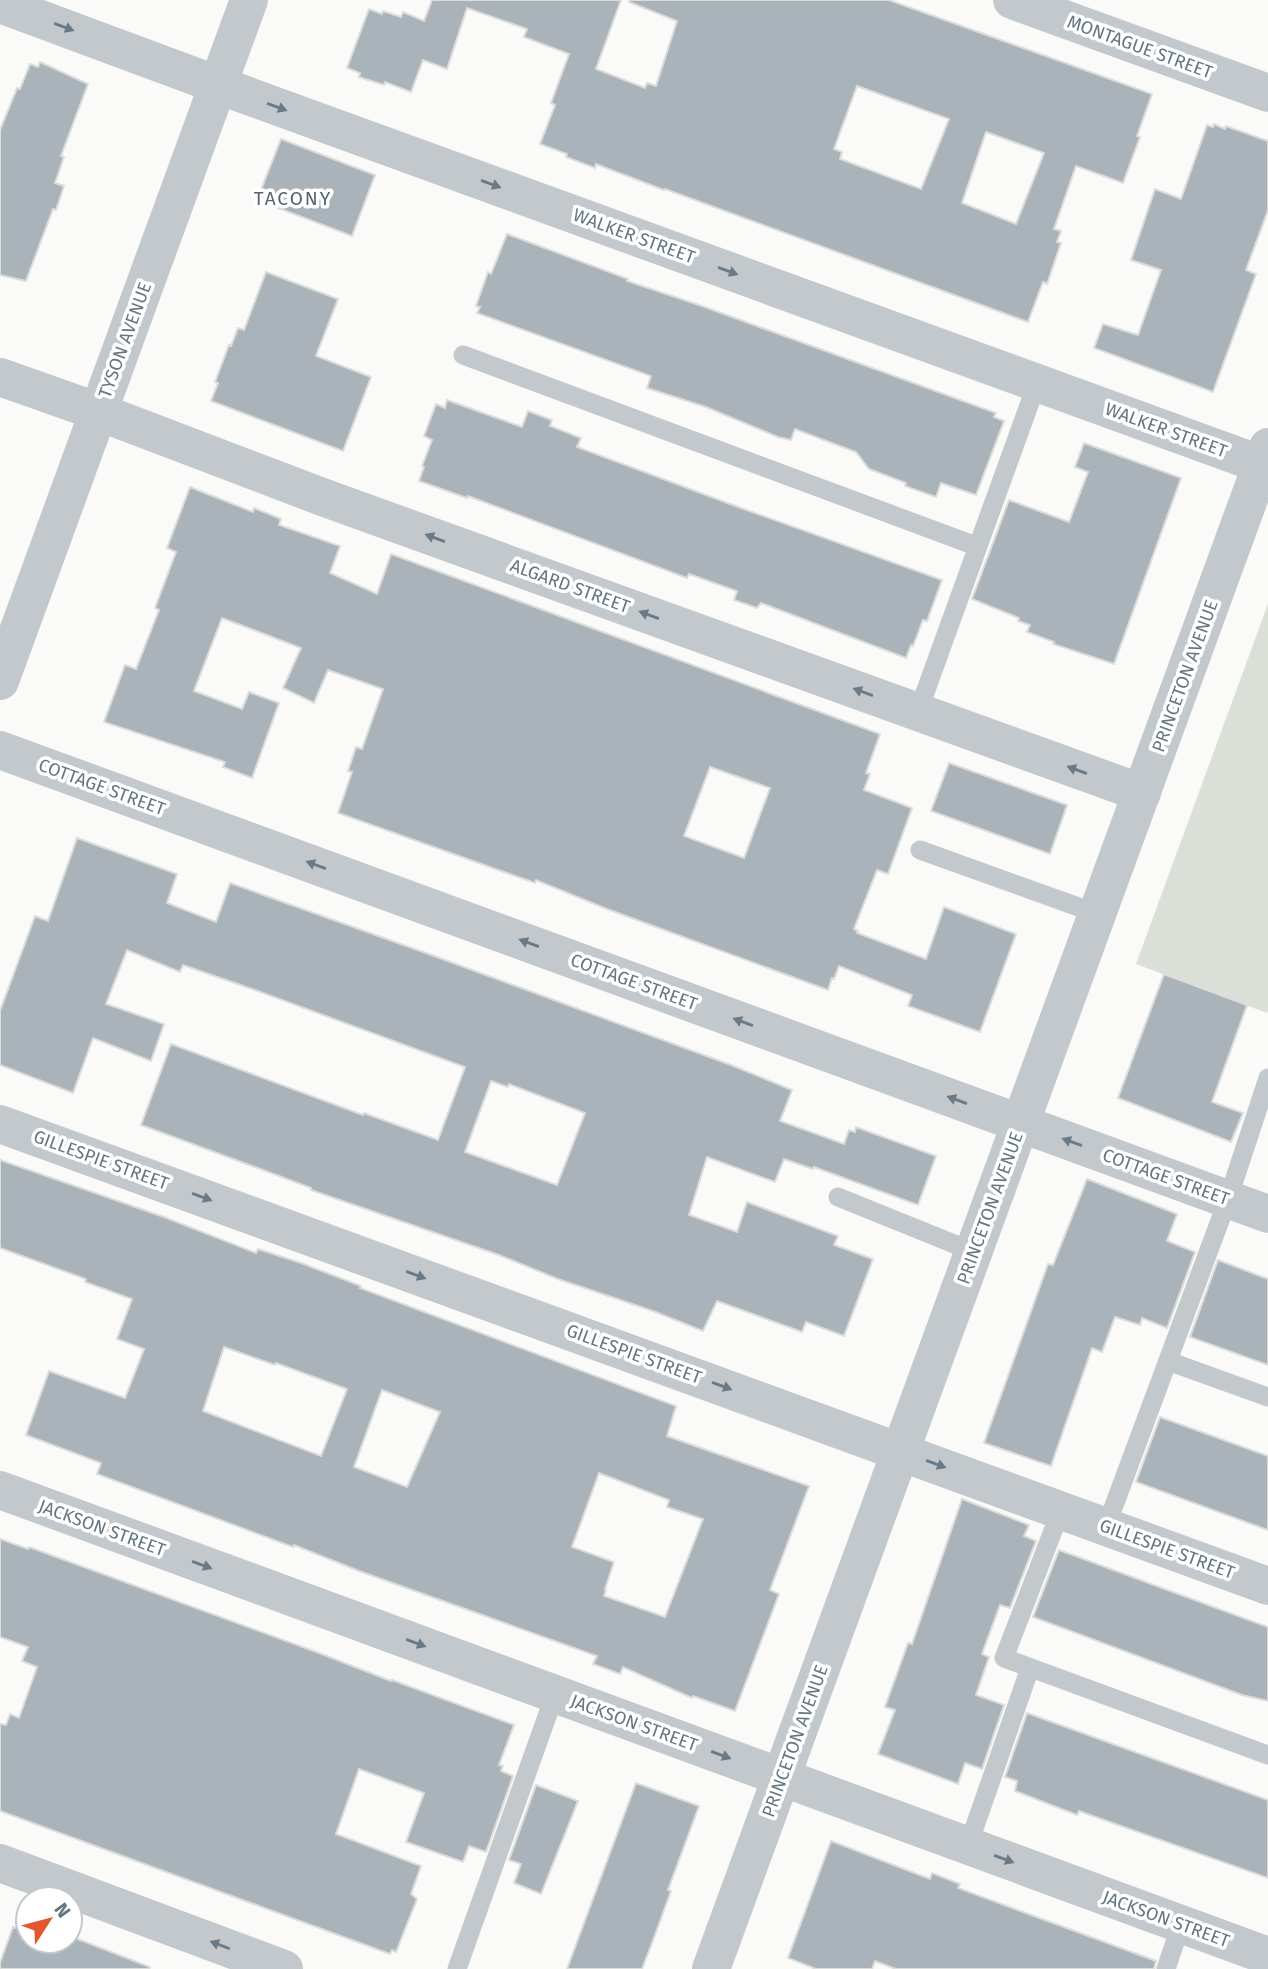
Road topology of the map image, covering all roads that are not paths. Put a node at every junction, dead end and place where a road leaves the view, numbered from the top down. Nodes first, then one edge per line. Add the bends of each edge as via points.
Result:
1 (249, 0) edge
2 (1012, 0) edge
3 (0, 4) edge
4 (218, 85) junction
5 (1268, 93) edge
6 (463, 355) dead end
7 (0, 377) edge
8 (1037, 383) junction
9 (99, 412) junction
10 (1266, 460) edge
11 (976, 546) junction
12 (0, 681) edge
13 (918, 712) junction
14 (0, 750) edge
15 (1142, 793) junction
16 (920, 850) dead end
17 (1097, 914) junction
18 (1268, 1078) edge
19 (1021, 1123) junction
20 (0, 1124) edge
21 (838, 1197) dead end
22 (1228, 1199) junction
23 (1268, 1214) edge
24 (974, 1252) junction
25 (1168, 1361) junction
26 (1268, 1398) edge
27 (901, 1451) junction
28 (0, 1490) edge
29 (1062, 1510) junction
30 (1106, 1527) junction
31 (1268, 1586) edge
32 (1030, 1668) junction
33 (555, 1694) junction
34 (1268, 1755) edge
35 (782, 1778) junction
36 (968, 1846) junction
37 (0, 1863) edge
38 (1181, 1924) junction
39 (1268, 1956) edge
40 (284, 1969) edge
41 (457, 1969) edge
42 (711, 1969) edge
43 (1166, 1969) edge

1 - 4 street, TYSON AVENUE
2 - 5 street, MONTAGUE STREET
3 -> 4 street, WALKER STREET
4 -> 8 street, WALKER STREET
4 - 9 street, TYSON AVENUE
6 - 11 lane
7 - 9 street, ALGARD STREET
8 - 10 street, WALKER STREET
8 - 11 lane
9 - 12 street, TYSON AVENUE
13 -> 9 street, ALGARD STREET
10 - 15 street, PRINCETON AVENUE
11 - 13 lane
15 -> 13 street, ALGARD STREET
19 -> 14 street, COTTAGE STREET
15 - 17 street, PRINCETON AVENUE
16 - 17 lane
17 - 19 street, PRINCETON AVENUE
18 - 22 lane
22 -> 19 street, COTTAGE STREET
19 - 24 street, PRINCETON AVENUE
20 -> 27 street, GILLESPIE STREET
21 - 24 lane
22 - 23 street, COTTAGE STREET
22 - 25 lane
24 - 27 street, PRINCETON AVENUE
25 - 26 lane
25 - 30 lane
27 -> 29 street, GILLESPIE STREET
27 - 35 street, PRINCETON AVENUE
28 -> 33 street, JACKSON STREET
29 - 30 street, GILLESPIE STREET
29 - 32 lane via 1004,1658
30 - 31 street, GILLESPIE STREET
32 - 34 lane
32 - 36 lane
33 -> 35 street, JACKSON STREET
33 - 41 lane
35 - 36 street, JACKSON STREET
35 - 42 street, PRINCETON AVENUE
36 -> 38 street, JACKSON STREET
40 -> 37 street
38 - 39 street, JACKSON STREET
38 - 43 lane

